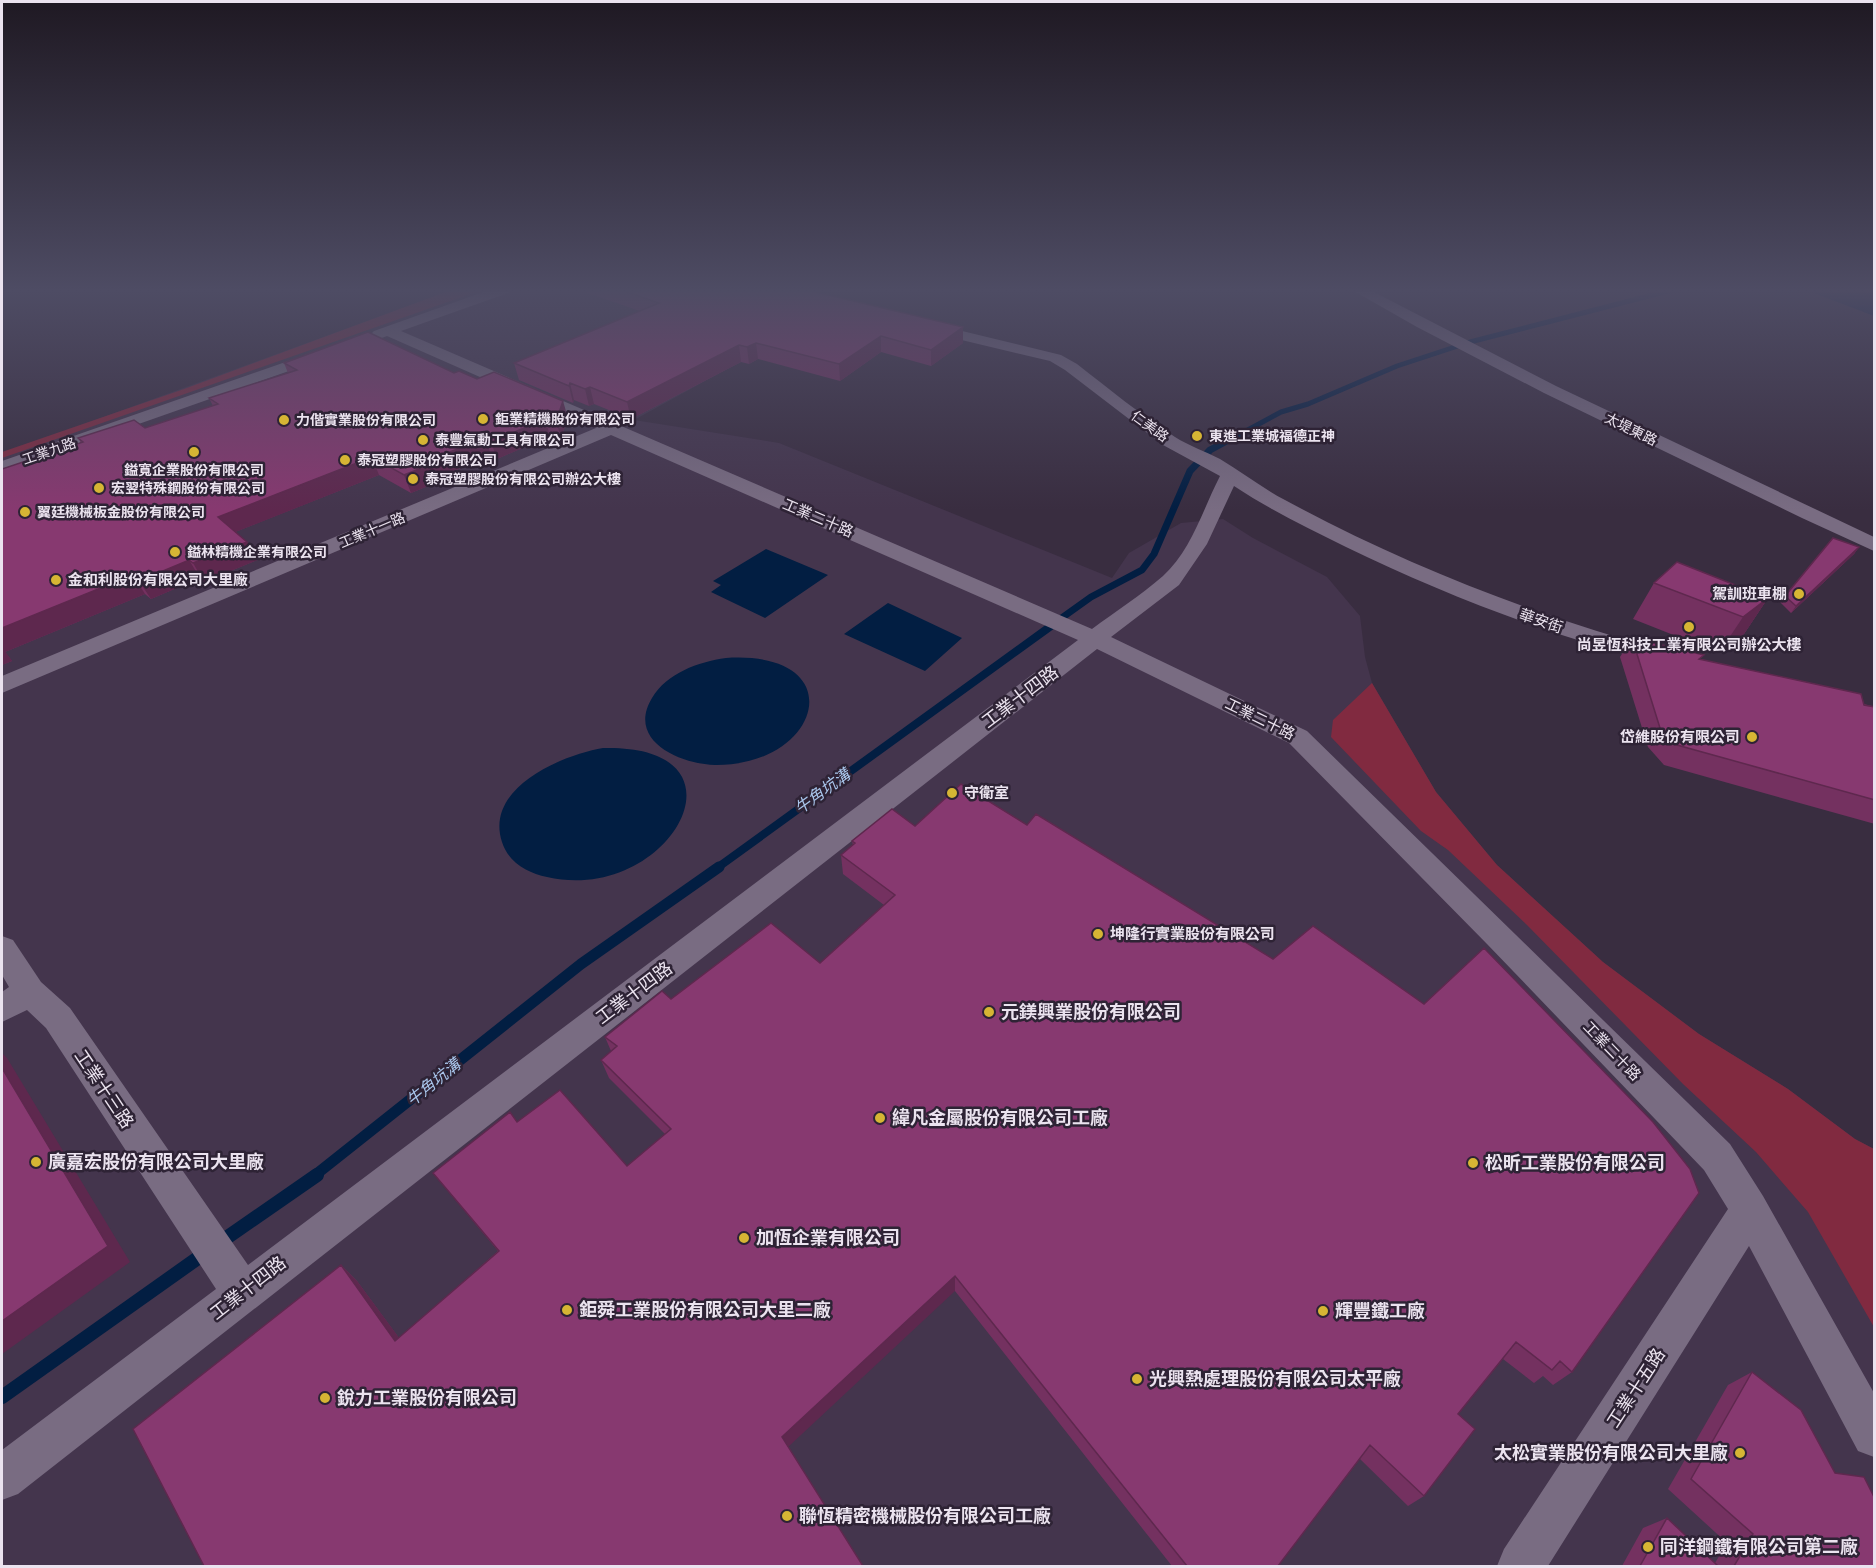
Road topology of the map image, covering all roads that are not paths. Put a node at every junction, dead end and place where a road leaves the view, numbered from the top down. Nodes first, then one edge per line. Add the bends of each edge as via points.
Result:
1 (296, 363) edge
2 (460, 363) edge
3 (1064, 363) edge
4 (1496, 363) edge
5 (609, 429) junction
6 (2, 467) edge
7 (1225, 472) junction
8 (1875, 545) edge
9 (1089, 637) junction
10 (1683, 663) edge
11 (2, 685) edge
12 (2, 949) edge
13 (16, 1000) edge
14 (1750, 1209) junction
15 (236, 1284) junction
16 (1875, 1436) edge
17 (2, 1478) edge
18 (1521, 1566) edge

1 - 6 street, 工業九路
2 - 5 street, 工業二十路
3 - 7 street, 仁美路 via 1170,442
4 - 8 street, 太堤東路
5 - 9 street, 工業二十路
5 - 11 street, 工業十一路
7 - 9 street, 工業十四路 via 1188,562 1171,580
7 - 10 street, 華安街 via 1259,496 1450,588 1603,642
9 - 14 street, 工業二十路 via 1298,737 1717,1157
9 - 15 street, 工業十四路
12 - 13 street, 工業十三路
13 - 15 street, 工業十三路 via 58,1018
14 - 16 street, 工業二十路
14 - 18 street, 工業十五路
15 - 17 street, 工業十四路

